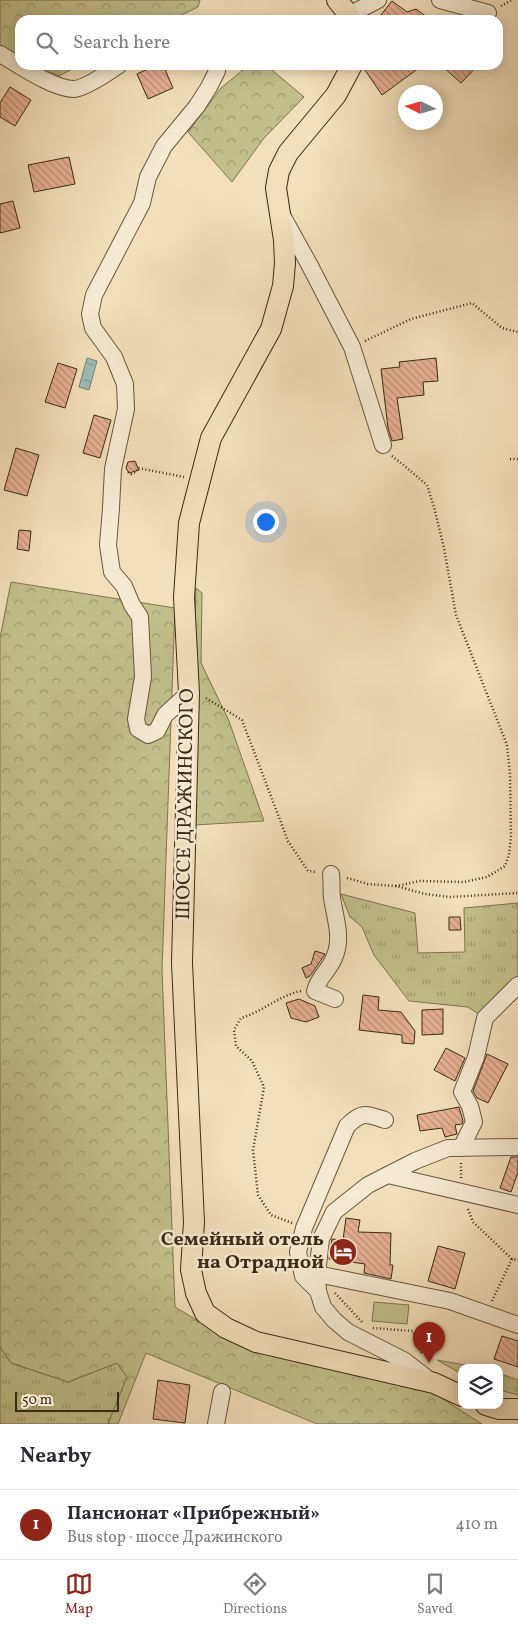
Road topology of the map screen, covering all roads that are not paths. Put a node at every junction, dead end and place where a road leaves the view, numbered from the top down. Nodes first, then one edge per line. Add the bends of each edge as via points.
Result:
1 (378, 0) edge
2 (440, 0) edge
3 (345, 12) edge
4 (488, 13) dead end
5 (0, 54) edge
6 (15, 63) edge
7 (28, 70) edge
8 (112, 70) edge
9 (217, 70) edge
10 (349, 70) edge
11 (281, 215) junction
12 (383, 445) road end
13 (189, 693) junction
14 (331, 874) road end
15 (518, 985) edge
16 (335, 999) dead end
17 (385, 1120) dead end
18 (462, 1148) junction
19 (518, 1148) edge
20 (388, 1175) junction
21 (518, 1205) edge
22 (317, 1274) junction
23 (318, 1291) junction
24 (518, 1325) edge
25 (434, 1383) junction
26 (222, 1392) dead end
27 (458, 1394) edge
28 (503, 1409) edge
29 (518, 1409) edge
30 (216, 1424) edge

1 - 3 street
2 - 4 street
5 - 6 street
7 - 8 street via 54,85 75,89
9 - 13 street via 198,106 164,146 148,177 142,203 94,295 90,314 93,328 114,357 125,384 126,409 113,469 108,545 112,572 124,586 140,617 144,677 136,719 138,729 148,735 157,731 165,715
10 - 11 main road, ШОССЕ ДРАЖИНСКОГО via 336,95 288,153 279,172 276,188
11 - 12 street via 352,347
11 - 13 main road, ШОССЕ ДРАЖИНСКОГО via 283,286 271,329 211,438 189,523 184,597
13 - 25 main road, ШОССЕ ДРАЖИНСКОГО via 182,963 194,1222 191,1270 196,1293 205,1313 226,1328 256,1342
14 - 16 street via 338,938 334,958 317,981 315,991
15 - 18 street via 485,1018 476,1057 462,1092 474,1122
17 - 23 street via 369,1115 357,1116 347,1126 304,1228 298,1252 303,1276
18 - 19 street
18 - 20 street via 448,1148
20 - 21 street
20 - 22 street via 368,1185 334,1212 321,1239
22 - 23 street
22 - 24 street via 450,1301
23 - 25 street via 323,1307 348,1332 405,1361
25 - 27 main road, ШОССЕ ДРАЖИНСКОГО
26 - 30 street
28 - 29 main road

